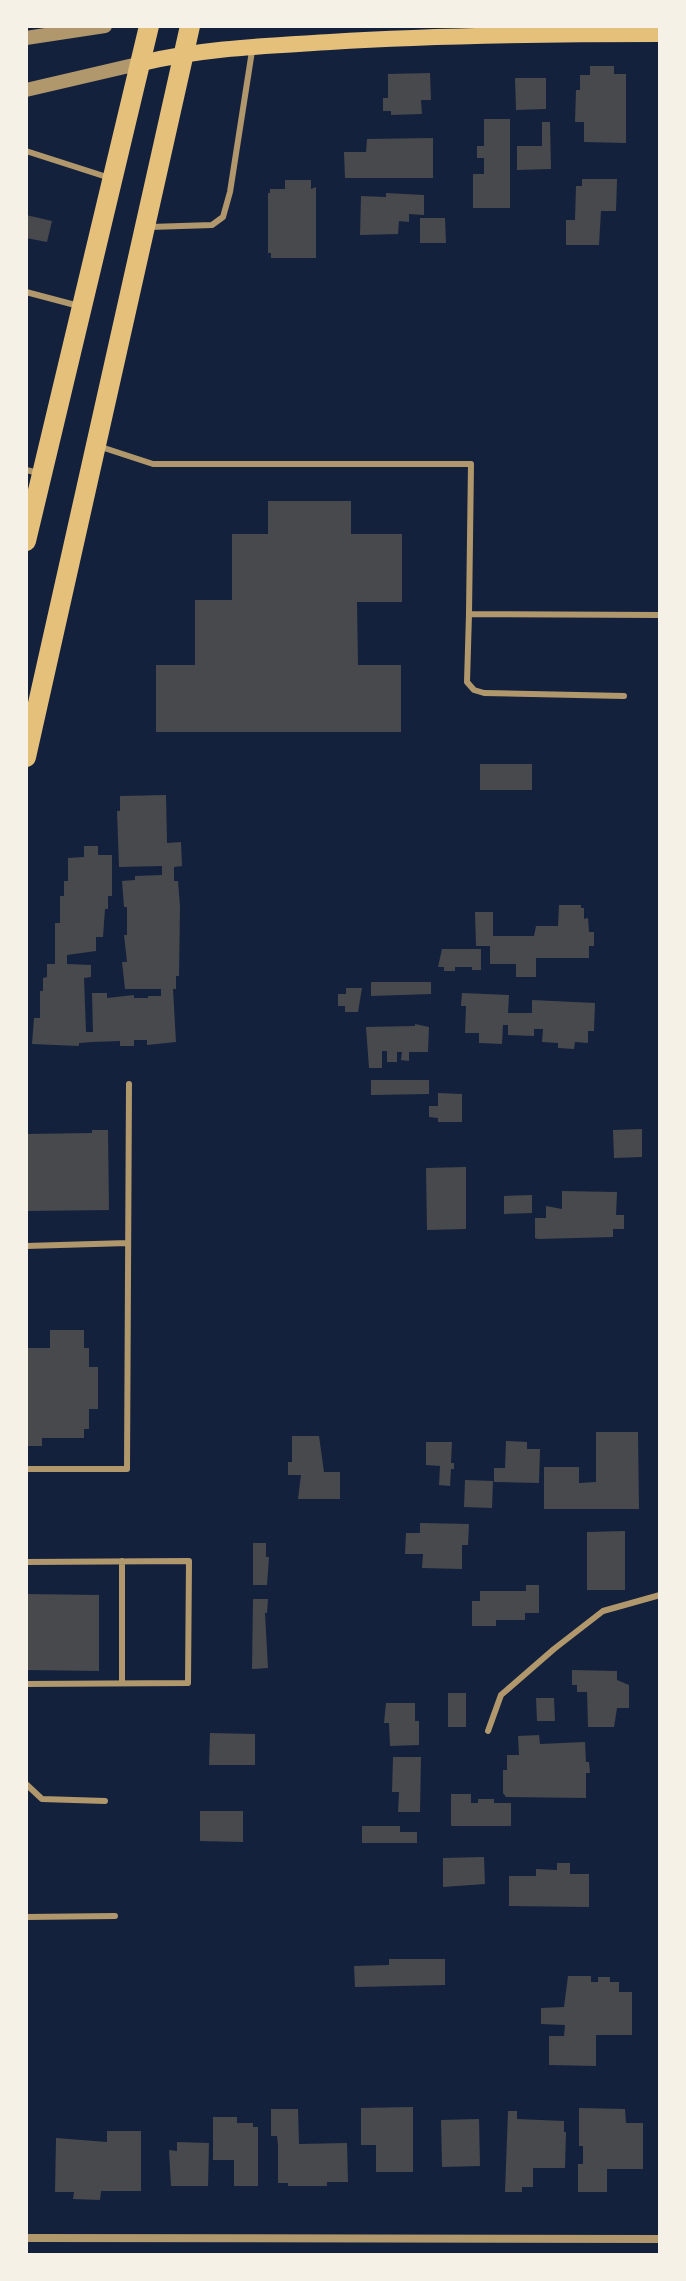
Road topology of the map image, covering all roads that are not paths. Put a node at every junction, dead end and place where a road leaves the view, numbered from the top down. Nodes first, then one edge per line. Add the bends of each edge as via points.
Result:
1 (105, 26) edge
2 (149, 26) edge
3 (190, 26) edge
4 (660, 34) edge
5 (26, 38) edge
6 (253, 46) junction
7 (186, 52) junction
8 (142, 63) junction
9 (26, 90) edge
10 (26, 151) edge
11 (113, 178) junction
12 (146, 228) junction
13 (26, 292) edge
14 (83, 306) junction
15 (97, 446) junction
16 (34, 472) edge
17 (26, 541) edge
18 (469, 614) junction
19 (660, 615) edge
20 (624, 696) dead end
21 (26, 757) edge
22 (129, 1084) dead end
23 (128, 1243) junction
24 (26, 1246) edge
25 (26, 1469) edge
26 (122, 1561) junction
27 (26, 1562) edge
28 (660, 1595) edge
29 (122, 1683) junction
30 (26, 1684) edge
31 (488, 1731) dead end
32 (26, 1784) edge
33 (105, 1801) dead end
34 (115, 1916) dead end
35 (26, 1917) edge
36 (26, 2238) edge
37 (660, 2239) edge

1 - 5 street
2 - 8 main road
3 - 7 main road
4 - 6 main road via 413,36
6 - 7 main road
6 - 12 lane via 223,217 212,225
7 - 8 main road
7 - 12 main road
8 - 9 street
8 - 11 main road
10 - 11 lane
11 - 14 main road
12 - 15 main road
13 - 14 lane
14 - 16 main road
15 - 18 lane via 153,464 471,464
15 - 21 main road
16 - 17 main road
18 - 19 lane
18 - 20 lane via 467,682 474,690
22 - 23 lane
23 - 24 lane
23 - 25 lane via 127,1469
26 - 27 lane
26 - 29 lane
26 - 29 lane via 189,1561 188,1683
28 - 31 lane via 603,1611 554,1649 501,1695
29 - 30 lane
32 - 33 lane via 42,1799
34 - 35 lane
36 - 37 street

